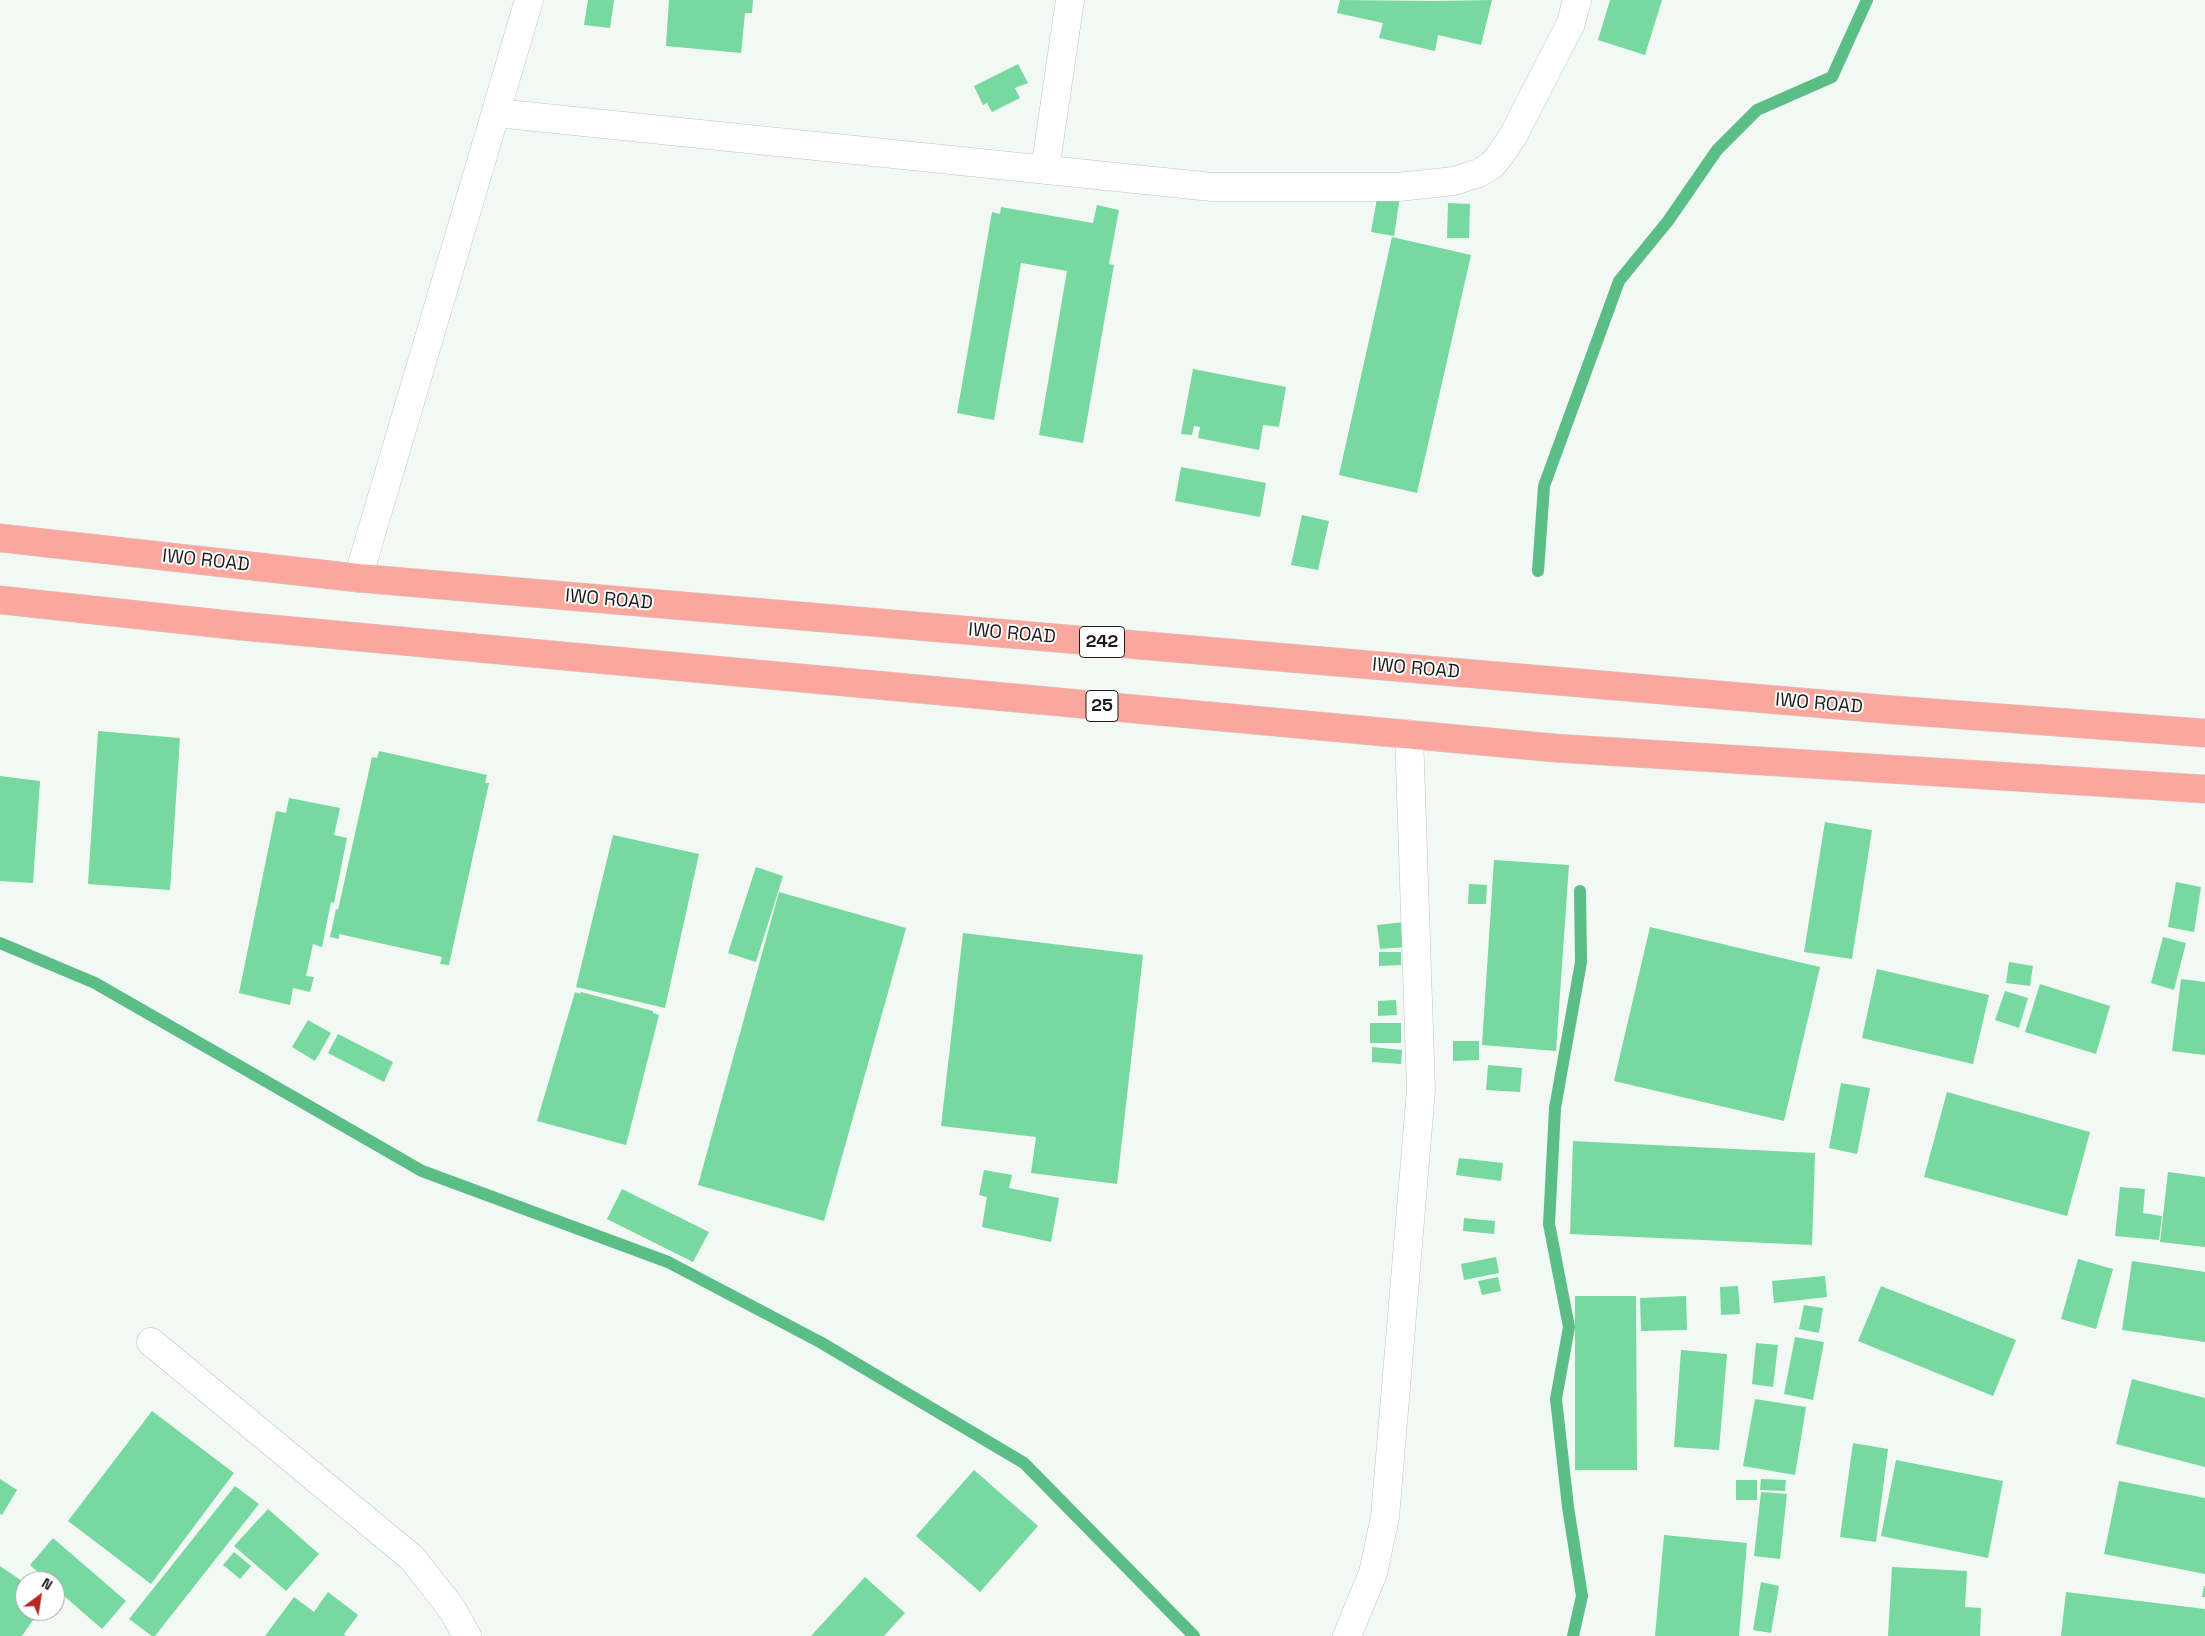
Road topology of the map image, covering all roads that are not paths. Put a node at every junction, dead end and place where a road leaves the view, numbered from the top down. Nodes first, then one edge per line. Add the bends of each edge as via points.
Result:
1 (529, 0) edge
2 (1070, 0) edge
3 (1577, 0) edge
4 (496, 113) junction
5 (1045, 170) junction
6 (0, 538) edge
7 (358, 578) junction
8 (0, 600) edge
9 (2205, 733) edge
10 (1409, 734) junction
11 (2205, 789) edge
12 (151, 1342) dead end
13 (1349, 1633) edge
14 (467, 1636) edge

1 - 4 street
2 - 5 street
3 - 5 street via 1571,23 1501,154 1492,166 1454,181 1378,187 1212,187
4 - 5 street
4 - 7 street
6 - 7 main road, IWO ROAD / 242
7 - 9 main road, IWO ROAD / 242 via 1894,710
8 - 10 main road, 25
10 - 11 main road, 25 via 1555,748
10 - 13 street via 1421,1090 1385,1516 1373,1573
12 - 14 street via 412,1558 452,1609

